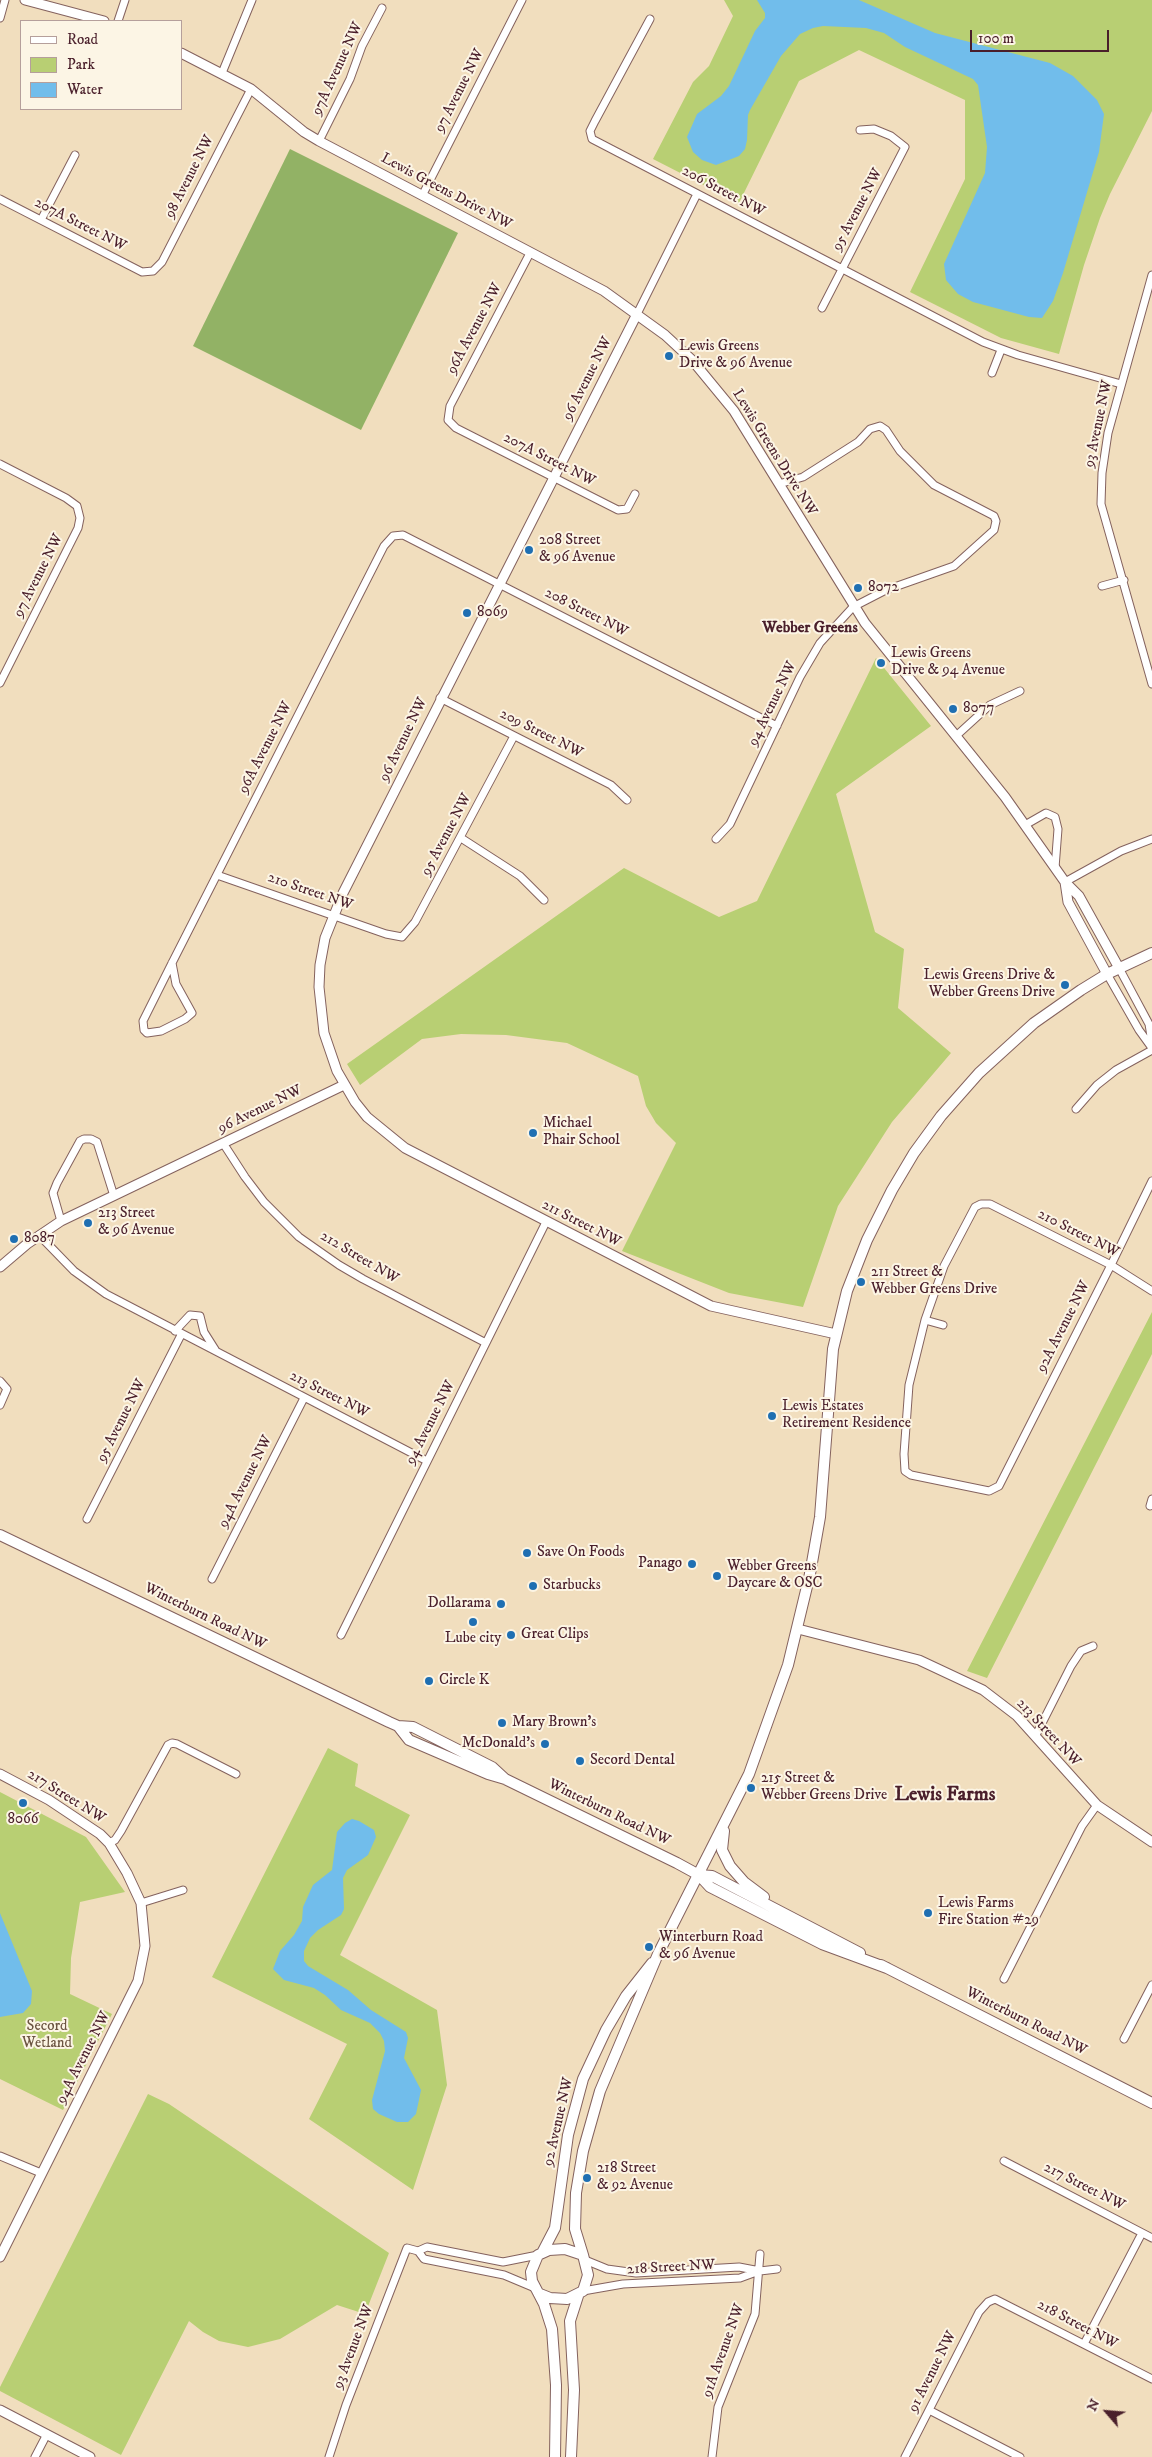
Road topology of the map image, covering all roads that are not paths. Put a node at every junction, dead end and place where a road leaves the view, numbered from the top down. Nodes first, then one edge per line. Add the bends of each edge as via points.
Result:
1 (5, 0) edge
2 (25, 0) edge
3 (125, 0) edge
4 (252, 0) edge
5 (522, 0) edge
6 (382, 8) dead end
7 (0, 18) edge
8 (650, 19) dead end
9 (100, 20) edge
10 (118, 20) edge
11 (182, 54) edge
12 (222, 73) junction
13 (251, 89) junction
14 (860, 130) dead end
15 (319, 141) junction
16 (75, 155) dead end
17 (423, 194) junction
18 (697, 194) junction
19 (0, 199) edge
20 (41, 220) junction
21 (530, 253) junction
22 (842, 270) junction
23 (149, 273) joint
24 (1152, 275) edge
25 (822, 308) dead end
26 (637, 314) junction
27 (1001, 350) junction
28 (992, 373) dead end
29 (1122, 384) junction
30 (448, 420) joint
31 (0, 464) edge
32 (552, 478) junction
33 (779, 484) junction
34 (635, 494) dead end
35 (384, 546) joint
36 (1124, 580) junction
37 (498, 584) junction
38 (1102, 586) dead end
39 (853, 607) junction
40 (2, 675) edge
41 (0, 683) edge
42 (1152, 684) edge
43 (1020, 690) dead end
44 (440, 698) junction
45 (777, 726) junction
46 (514, 736) junction
47 (956, 736) junction
48 (627, 800) dead end
49 (1025, 825) junction
50 (461, 838) junction
51 (716, 839) dead end
52 (1152, 839) edge
53 (1055, 868) junction
54 (217, 875) junction
55 (1065, 882) junction
56 (544, 900) dead end
57 (334, 914) junction
58 (394, 936) joint
59 (1152, 952) edge
60 (172, 963) junction
61 (1119, 968) junction
62 (1107, 974) junction
63 (1152, 1043) edge
64 (1152, 1049) edge
65 (344, 1085) junction
66 (1076, 1109) dead end
67 (223, 1143) junction
68 (1152, 1181) edge
69 (114, 1196) junction
70 (61, 1222) junction
71 (546, 1222) junction
72 (39, 1235) junction
73 (1111, 1265) junction
74 (0, 1267) edge
75 (1152, 1291) edge
76 (925, 1320) junction
77 (943, 1325) dead end
78 (178, 1333) junction
79 (836, 1334) junction
80 (486, 1343) junction
81 (218, 1354) junction
82 (0, 1381) edge
83 (304, 1398) junction
84 (0, 1405) edge
85 (427, 1461) junction
86 (87, 1519) dead end
87 (0, 1535) edge
88 (212, 1579) dead end
89 (798, 1628) junction
90 (341, 1635) dead end
91 (1093, 1646) dead end
92 (1036, 1736) junction
93 (0, 1774) edge
94 (236, 1774) dead end
95 (1097, 1805) junction
96 (726, 1821) junction
97 (1152, 1842) edge
98 (109, 1843) junction
99 (699, 1875) junction
100 (183, 1890) dead end
101 (141, 1903) junction
102 (791, 1917) junction
103 (658, 1954) junction
104 (887, 1968) junction
105 (1004, 1979) dead end
106 (1152, 1985) edge
107 (1124, 2039) dead end
108 (1152, 2102) edge
109 (0, 2156) edge
110 (1004, 2161) dead end
111 (41, 2172) junction
112 (1142, 2233) junction
113 (1152, 2238) edge
114 (418, 2251) junction
115 (540, 2254) junction
116 (760, 2254) dead end
117 (0, 2257) edge
118 (584, 2257) junction
119 (777, 2269) dead end
120 (760, 2271) junction
121 (537, 2291) junction
122 (581, 2294) junction
123 (988, 2302) joint
124 (1084, 2344) junction
125 (1152, 2379) edge
126 (0, 2410) edge
127 (929, 2410) junction
128 (47, 2434) junction
129 (35, 2457) edge
130 (90, 2457) edge
131 (329, 2457) edge
132 (555, 2457) edge
133 (571, 2457) edge
134 (712, 2457) edge
135 (905, 2457) edge
136 (1020, 2457) edge

1 - 7 street
2 - 9 street
3 - 10 street
4 - 12 street
5 - 17 street, 97 Avenue NW
6 - 15 street, 97A Avenue NW
8 - 18 street, 206 Street NW via 590,131 592,138
11 - 12 street, Lewis Greens Drive NW
12 - 13 street, Lewis Greens Drive NW
13 - 15 street, Lewis Greens Drive NW
13 - 23 street, 98 Avenue NW via 162,262
14 - 22 street, 95 Avenue NW via 874,129 905,147
15 - 17 street, Lewis Greens Drive NW
16 - 20 street
17 - 21 street, Lewis Greens Drive NW
18 - 22 street, 206 Street NW
18 - 26 street, 96 Avenue NW
19 - 20 street, 207A Street NW
20 - 23 street, 207A Street NW
21 - 26 street, Lewis Greens Drive NW via 604,291
21 - 30 street, 96A Avenue NW via 450,406
22 - 25 street
22 - 27 street, 206 Street NW
24 - 29 street, 93 Avenue NW
26 - 32 street, 96 Avenue NW
26 - 33 street, Lewis Greens Drive NW via 665,335 704,374 734,411
27 - 28 street
27 - 29 street, 206 Street NW
29 - 36 street, 93 Avenue NW via 1108,433 1101,504
30 - 32 street, 207A Street NW via 456,428
31 - 40 street, 97 Avenue NW via 66,498 77,506 80,518 78,528
32 - 34 street, 207A Street NW via 618,510 627,509
32 - 37 street, 96 Avenue NW
33 - 39 street, Lewis Greens Drive NW
33 - 39 street, 94 Avenue NW via 803,477 858,442 870,429 880,426 934,485 994,516 994,530 954,566 886,590
35 - 37 street, 208 Street NW via 394,536 403,535
35 - 54 street, 96A Avenue NW
36 - 38 street
36 - 42 street, 93 Avenue NW
37 - 44 street, 96 Avenue NW
37 - 45 street, 208 Street NW
39 - 45 street, 94 Avenue NW via 820,643
39 - 47 street, Lewis Greens Drive NW
40 - 41 street, 97 Avenue NW
43 - 47 street via 990,706
44 - 46 street, 209 Street NW
44 - 57 street, 96 Avenue NW
45 - 51 street, 94 Avenue NW via 730,824
46 - 48 street, 209 Street NW via 611,785
46 - 50 street, 95 Avenue NW
47 - 49 street, Lewis Greens Drive NW
49 - 53 street, Lewis Greens Drive NW
49 - 53 street via 1046,813 1055,817 1058,829
50 - 56 street via 520,876
50 - 58 street, 95 Avenue NW via 415,922 402,936
52 - 55 street via 1121,851
53 - 55 street, Lewis Greens Drive NW
54 - 57 street, 210 Street NW
54 - 60 street, 96A Avenue NW
55 - 61 street, Lewis Greens Drive NW via 1079,896
55 - 62 street, Lewis Greens Drive NW via 1068,902
57 - 58 street, 210 Street NW
57 - 65 street, 96 Avenue NW via 325,938 319,987 324,1033
59 - 61 main road, 92 Avenue NW
60 - 60 street, 96A Avenue NW via 144,1021 147,1033 161,1031 192,1013 176,984
61 - 62 main road, 92 Avenue NW
61 - 63 street via 1149,1024
62 - 64 street
62 - 79 main road, 92 Avenue NW via 1034,1023 998,1054 927,1135 892,1190 867,1240 853,1272
64 - 66 street via 1097,1085
65 - 67 street, 96 Avenue NW
65 - 71 street, 211 Street NW via 367,1117 405,1148
67 - 69 street, 96 Avenue NW
67 - 80 street, 212 Street NW via 264,1202 299,1237 347,1270
68 - 73 street, 92A Avenue NW
69 - 70 street, 96 Avenue NW
69 - 70 street via 97,1142 84,1139 66,1166 54,1193
70 - 72 street, 96 Avenue NW
71 - 79 street, 211 Street NW via 711,1306
71 - 80 street, 94 Avenue NW
72 - 74 street, 96 Avenue NW
72 - 78 street, 213 Street NW via 89,1283
73 - 75 street, 210 Street NW
73 - 76 street, 210 Street NW via 990,1204 981,1204 970,1214 944,1266
73 - 76 street, 92A Avenue NW via 999,1486 990,1491 911,1475 905,1471 909,1385
76 - 77 street
78 - 81 street, 213 Street NW
78 - 81 street via 190,1315 200,1316 204,1332
78 - 86 street, 95 Avenue NW
79 - 89 main road, 92 Avenue NW via 829,1382 820,1517
80 - 85 street, 94 Avenue NW
81 - 83 street, 213 Street NW
82 - 84 street via 7,1388
83 - 85 street, 213 Street NW
83 - 88 street, 94A Avenue NW
85 - 90 street, 94 Avenue NW
87 - 99 main road, Winterburn Road NW via 398,1726 413,1727 492,1767 505,1779
89 - 92 street, 213 Street NW via 894,1652 941,1668 991,1695
89 - 96 main road, 92 Avenue NW via 777,1702 749,1774
91 - 92 street via 1081,1651 1071,1666
92 - 95 street, 213 Street NW
93 - 98 street, 217 Street NW via 49,1800
94 - 98 street via 172,1743 168,1745 118,1836
95 - 97 street, 213 Street NW
95 - 105 street via 1082,1826
96 - 99 main road, 92 Avenue NW
96 - 102 main road via 722,1850 730,1866 755,1891
98 - 101 street, 217 Street NW
99 - 102 main road, Winterburn Road NW via 712,1876
99 - 103 main road, 92 Avenue NW
99 - 104 main road, Winterburn Road NW via 710,1887 822,1944
100 - 101 street
101 - 111 street, 94A Avenue NW via 145,1946 138,1981
102 - 104 main road, Winterburn Road NW
103 - 115 main road, 92 Avenue NW via 626,1996 583,2079 568,2135 555,2228
103 - 118 main road, 92 Avenue NW via 621,2038 589,2124 575,2205 575,2229
104 - 108 main road, Winterburn Road NW
106 - 107 street
109 - 111 street
110 - 112 street, 217 Street NW
111 - 117 street, 94A Avenue NW
112 - 113 street, 217 Street NW
112 - 124 street
114 - 115 street via 427,2247 504,2262
114 - 121 street via 424,2259 504,2275
114 - 131 street, 93 Avenue NW via 407,2248
115 - 118 main road via 565,2249
115 - 121 main road, 92 Avenue NW via 531,2272
116 - 120 street, 91A Avenue NW
118 - 120 street, 218 Street NW via 608,2269 636,2273 739,2267
118 - 122 main road, 92 Avenue NW via 588,2275
119 - 120 street, 218 Street NW
120 - 122 street, 218 Street NW via 740,2278 623,2284
120 - 134 street, 91A Avenue NW via 755,2314 718,2406
121 - 122 main road via 559,2299
121 - 132 main road, 92 Avenue NW via 551,2322 555,2354
122 - 133 main road, 92 Avenue NW via 570,2321 574,2390
123 - 124 street, 218 Street NW via 1002,2301
123 - 127 street, 91 Avenue NW via 978,2312
124 - 125 street, 218 Street NW
126 - 128 street
127 - 135 street, 91 Avenue NW
127 - 136 street
128 - 129 street
128 - 130 street

